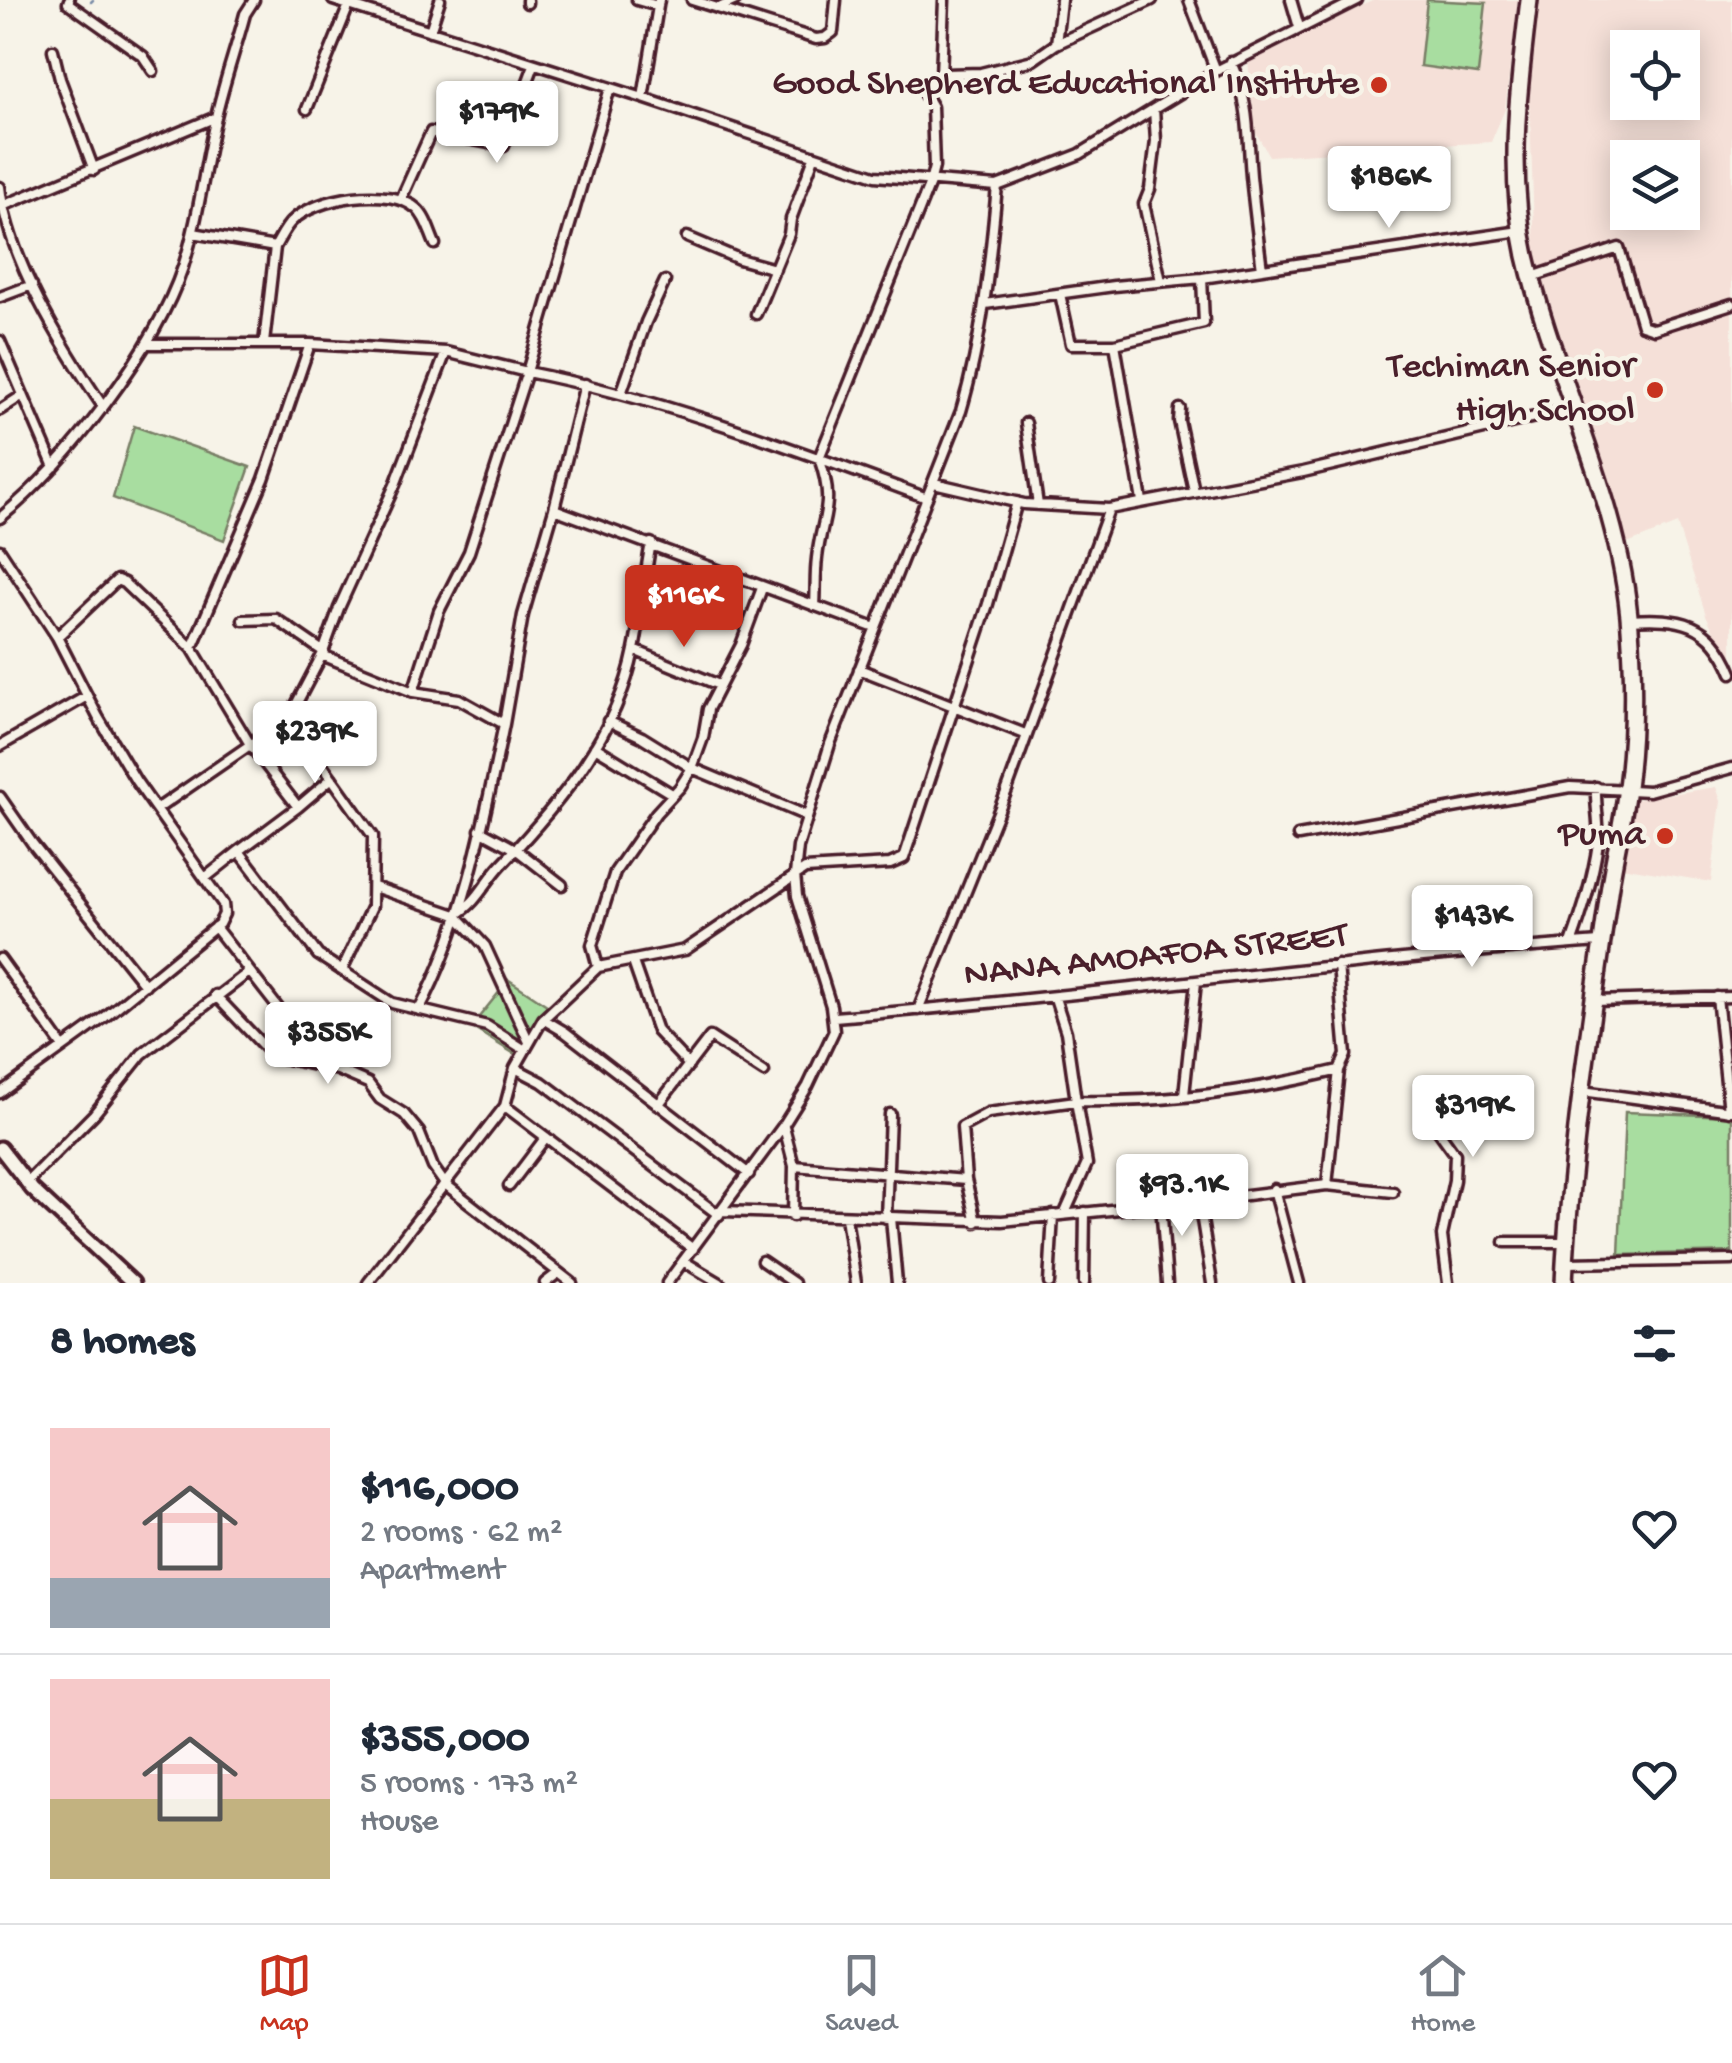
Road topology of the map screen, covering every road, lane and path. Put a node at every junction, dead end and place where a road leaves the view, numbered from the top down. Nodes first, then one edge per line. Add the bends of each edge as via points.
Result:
1 (69, 0) edge
2 (254, 0) edge
3 (332, 0) edge
4 (440, 0) edge
5 (638, 0) edge
6 (692, 0) edge
7 (736, 0) edge
8 (836, 0) edge
9 (944, 0) edge
10 (1061, 0) edge
11 (1152, 0) edge
12 (1189, 0) edge
13 (1291, 0) edge
14 (1357, 0) edge
15 (1528, 0) edge
16 (659, 3) edge
17 (350, 6) junction
18 (720, 7) junction
19 (1299, 27) junction
20 (430, 31) junction
21 (1056, 44) junction
22 (54, 50) dead end
23 (1231, 62) junction
24 (534, 64) junction
25 (1216, 70) junction
26 (153, 71) dead end
27 (940, 76) junction
28 (610, 88) junction
29 (643, 98) junction
30 (307, 109) dead end
31 (1154, 109) junction
32 (216, 117) junction
33 (814, 157) junction
34 (94, 170) junction
35 (930, 183) junction
36 (997, 186) junction
37 (0, 187) edge
38 (400, 199) junction
39 (1, 207) edge
40 (1522, 231) junction
41 (192, 233) junction
42 (687, 237) dead end
43 (435, 244) dead end
44 (275, 247) junction
45 (775, 269) junction
46 (1262, 269) junction
47 (1532, 277) junction
48 (1202, 278) junction
49 (665, 281) dead end
50 (1161, 281) junction
51 (32, 285) junction
52 (1060, 294) junction
53 (0, 297) edge
54 (985, 304) junction
55 (1732, 304) edge
56 (756, 314) dead end
57 (0, 341) edge
58 (264, 343) junction
59 (146, 344) junction
60 (310, 344) junction
61 (1114, 344) junction
62 (446, 352) junction
63 (527, 372) junction
64 (584, 384) junction
65 (621, 394) junction
66 (22, 396) junction
67 (102, 405) junction
68 (1180, 408) dead end
69 (1573, 408) junction
70 (0, 410) edge
71 (1026, 424) dead end
72 (819, 458) junction
73 (54, 467) junction
74 (934, 482) junction
75 (1194, 491) junction
76 (928, 498) junction
77 (1142, 501) junction
78 (1017, 502) junction
79 (1038, 505) junction
80 (554, 509) junction
81 (1109, 509) junction
82 (0, 518) edge
83 (651, 543) junction
84 (0, 550) edge
85 (762, 588) junction
86 (815, 606) junction
87 (243, 620) dead end
88 (1629, 620) junction
89 (875, 628) junction
90 (57, 637) junction
91 (192, 648) junction
92 (634, 650) junction
93 (323, 653) junction
94 (859, 670) junction
95 (1732, 673) edge
96 (719, 685) junction
97 (413, 692) junction
98 (87, 696) junction
99 (954, 708) junction
100 (289, 718) junction
101 (608, 721) junction
102 (504, 724) junction
103 (1026, 734) junction
104 (0, 746) edge
105 (251, 746) junction
106 (596, 747) junction
107 (692, 768) junction
108 (1732, 768) edge
109 (332, 778) junction
110 (1596, 787) junction
111 (1627, 792) junction
112 (672, 794) junction
113 (0, 796) edge
114 (298, 808) junction
115 (156, 810) junction
116 (807, 816) junction
117 (480, 830) junction
118 (1298, 836) dead end
119 (517, 850) junction
120 (239, 851) junction
121 (795, 875) junction
122 (204, 878) junction
123 (562, 885) dead end
124 (374, 887) junction
125 (456, 915) junction
126 (216, 927) junction
127 (1604, 942) junction
128 (1571, 944) junction
129 (0, 959) edge
130 (633, 962) junction
131 (1338, 965) junction
132 (598, 967) junction
133 (342, 970) junction
134 (249, 972) junction
135 (1196, 982) junction
136 (145, 985) junction
137 (214, 995) junction
138 (1717, 997) junction
139 (1732, 997) edge
140 (1056, 998) junction
141 (1595, 1001) junction
142 (419, 1010) junction
143 (918, 1010) junction
144 (282, 1013) dead end
145 (834, 1016) junction
146 (543, 1019) junction
147 (527, 1046) junction
148 (63, 1048) junction
149 (689, 1064) junction
150 (515, 1068) junction
151 (1339, 1070) junction
152 (764, 1072) dead end
153 (1582, 1091) junction
154 (0, 1094) edge
155 (1184, 1095) junction
156 (1076, 1101) junction
157 (658, 1105) junction
158 (505, 1106) junction
159 (1731, 1111) edge
160 (890, 1114) dead end
161 (1427, 1114) dead end
162 (784, 1126) junction
163 (546, 1137) junction
164 (0, 1148) edge
165 (794, 1166) junction
166 (749, 1174) junction
167 (889, 1174) junction
168 (966, 1180) junction
169 (27, 1182) junction
170 (446, 1184) junction
171 (1326, 1185) junction
172 (509, 1186) dead end
173 (1274, 1189) junction
174 (1393, 1192) dead end
175 (1199, 1202) junction
176 (1161, 1204) junction
177 (1085, 1212) junction
178 (721, 1213) junction
179 (1066, 1213) junction
180 (1053, 1214) junction
181 (793, 1216) junction
182 (846, 1217) junction
183 (888, 1218) junction
184 (976, 1222) junction
185 (1505, 1242) dead end
186 (1566, 1242) junction
187 (693, 1249) junction
188 (1732, 1260) edge
189 (762, 1261) dead end
190 (683, 1262) junction
191 (1565, 1263) junction
192 (558, 1274) junction
193 (133, 1283) edge
194 (368, 1283) edge
195 (545, 1283) edge
196 (572, 1283) edge
197 (667, 1283) edge
198 (720, 1283) edge
199 (794, 1283) edge
200 (856, 1283) edge
201 (897, 1283) edge
202 (1049, 1283) edge
203 (1084, 1283) edge
204 (1167, 1283) edge
205 (1212, 1283) edge
206 (1299, 1283) edge
207 (1448, 1283) edge
208 (1564, 1283) edge

1 - 26 street via 143,56
2 - 32 street
3 - 17 street
4 - 20 street
5 - 16 street
6 - 18 street
7 - 18 street
8 - 18 street via 832,32 816,40
9 - 27 street
10 - 21 street
11 - 21 street
12 - 25 street
13 - 19 street
14 - 19 street
15 - 40 highway via 1516,114
16 - 29 street
17 - 20 street
17 - 30 street
19 - 23 street
20 - 24 street
21 - 27 street via 1008,69
22 - 34 street
23 - 25 street
23 - 46 street via 1250,124
24 - 28 street
24 - 38 street via 504,146 431,132
25 - 31 street
27 - 35 street via 924,86 932,107
28 - 29 street
28 - 63 street
29 - 33 street
31 - 36 street via 1080,154
31 - 50 street via 1156,141 1144,204
32 - 34 street
32 - 41 street
33 - 35 street via 875,176
33 - 45 street
34 - 39 street
35 - 36 street
35 - 72 street
36 - 54 street
37 - 39 street
38 - 43 street via 422,214
38 - 44 street via 330,200 292,220
39 - 51 street
40 - 46 street
40 - 47 highway
41 - 44 street
41 - 59 street via 167,308
42 - 45 street
44 - 58 street
45 - 56 street
46 - 48 street
47 - 55 street via 1618,248 1642,325 1654,329
47 - 69 highway
48 - 50 street
48 - 61 street via 1204,323
49 - 65 street
50 - 52 street
51 - 53 street
51 - 67 street
52 - 54 street
52 - 61 street via 1070,344
54 - 74 street via 970,378
57 - 66 street
58 - 59 street
58 - 60 street
59 - 67 street
60 - 62 street
60 - 91 street via 264,479
61 - 77 street
62 - 63 street
62 - 93 street
63 - 64 street
63 - 97 street via 469,552 439,612
64 - 65 street
64 - 80 street
65 - 72 street
66 - 70 street
66 - 73 street
67 - 73 street
68 - 75 street
69 - 75 street
69 - 88 highway via 1608,515
71 - 79 street
72 - 76 street
72 - 86 street via 828,514
73 - 82 street
74 - 76 street
74 - 78 street
75 - 77 street
76 - 89 street
77 - 81 street
78 - 79 street
78 - 99 street
79 - 81 street
80 - 83 street
80 - 102 street via 523,615
81 - 103 street
83 - 85 street
83 - 92 street
84 - 90 street
85 - 86 street
85 - 96 street
86 - 89 street
87 - 93 street via 276,619
88 - 95 street via 1688,621 1709,638
88 - 111 highway
89 - 94 street
90 - 91 street via 117,580
90 - 98 street
91 - 105 street
92 - 96 street
92 - 101 street
93 - 97 street
93 - 100 street
94 - 99 street
94 - 116 street
96 - 107 street
97 - 102 street via 458,698
98 - 104 street
98 - 115 street
99 - 103 street
99 - 121 street via 904,858 816,866
100 - 105 street
100 - 109 street
101 - 106 street
101 - 107 street
102 - 117 street
103 - 143 street
105 - 114 street
105 - 115 street
106 - 112 street
106 - 119 street
107 - 112 street
107 - 116 street
108 - 111 street
109 - 114 street
109 - 124 street via 372,836
110 - 111 street
110 - 118 street
110 - 128 street via 1593,876
111 - 127 highway
112 - 132 street via 615,872 592,945
113 - 136 street
114 - 120 street
115 - 122 street
116 - 121 street
117 - 119 street
117 - 125 street
119 - 123 street
119 - 125 street
120 - 122 street
120 - 133 street via 318,956
121 - 130 street via 685,950
121 - 145 street
122 - 126 street via 223,904
124 - 125 street
124 - 133 street
125 - 142 street
125 - 147 street via 485,946
126 - 134 street
126 - 136 street
127 - 128 street, NANA AMOAFOA STREET
127 - 141 highway
128 - 131 street, NANA AMOAFOA STREET
129 - 148 street
130 - 132 street
130 - 149 street via 657,1031
131 - 135 street, NANA AMOAFOA STREET
131 - 151 street via 1346,1055
132 - 146 street
133 - 142 street via 392,1003
134 - 137 street
134 - 144 street
135 - 140 street, NANA AMOAFOA STREET
135 - 155 street
136 - 148 street
137 - 169 street via 142,1054
137 - 170 street via 273,1056 354,1074 368,1084 419,1132
138 - 139 street
138 - 141 street
138 - 159 street
140 - 143 street, NANA AMOAFOA STREET
140 - 156 street
141 - 153 highway
142 - 147 street via 486,1026
143 - 145 street, NANA AMOAFOA STREET
145 - 162 street via 830,1042
146 - 147 street
146 - 157 street
147 - 150 street
148 - 154 street
149 - 152 street via 710,1038
149 - 157 street
150 - 158 street
150 - 178 street
151 - 155 street
151 - 171 street
153 - 159 street
153 - 186 highway
155 - 156 street
156 - 168 street via 988,1113 962,1126
156 - 179 street via 1087,1164
157 - 166 street
158 - 163 street
158 - 170 street
160 - 167 street
161 - 207 street via 1455,1154 1442,1236
162 - 165 street
162 - 166 street
163 - 172 street
163 - 187 street
164 - 169 street
165 - 167 street
165 - 181 street
166 - 178 street
167 - 168 street
167 - 183 street
168 - 184 street
169 - 193 street
170 - 192 street
170 - 194 street
171 - 173 street
171 - 174 street
173 - 175 street
173 - 206 street
175 - 176 street
175 - 205 street
176 - 177 street
176 - 204 street
177 - 179 street
177 - 203 street
178 - 181 street
178 - 187 street
179 - 180 street
180 - 184 street
180 - 202 street
181 - 182 street
182 - 183 street
182 - 200 street
183 - 184 street
183 - 201 street
185 - 186 street
186 - 191 highway
187 - 190 street
188 - 191 street
189 - 199 street
190 - 197 street
190 - 198 street
191 - 208 highway
192 - 195 street
192 - 196 street

